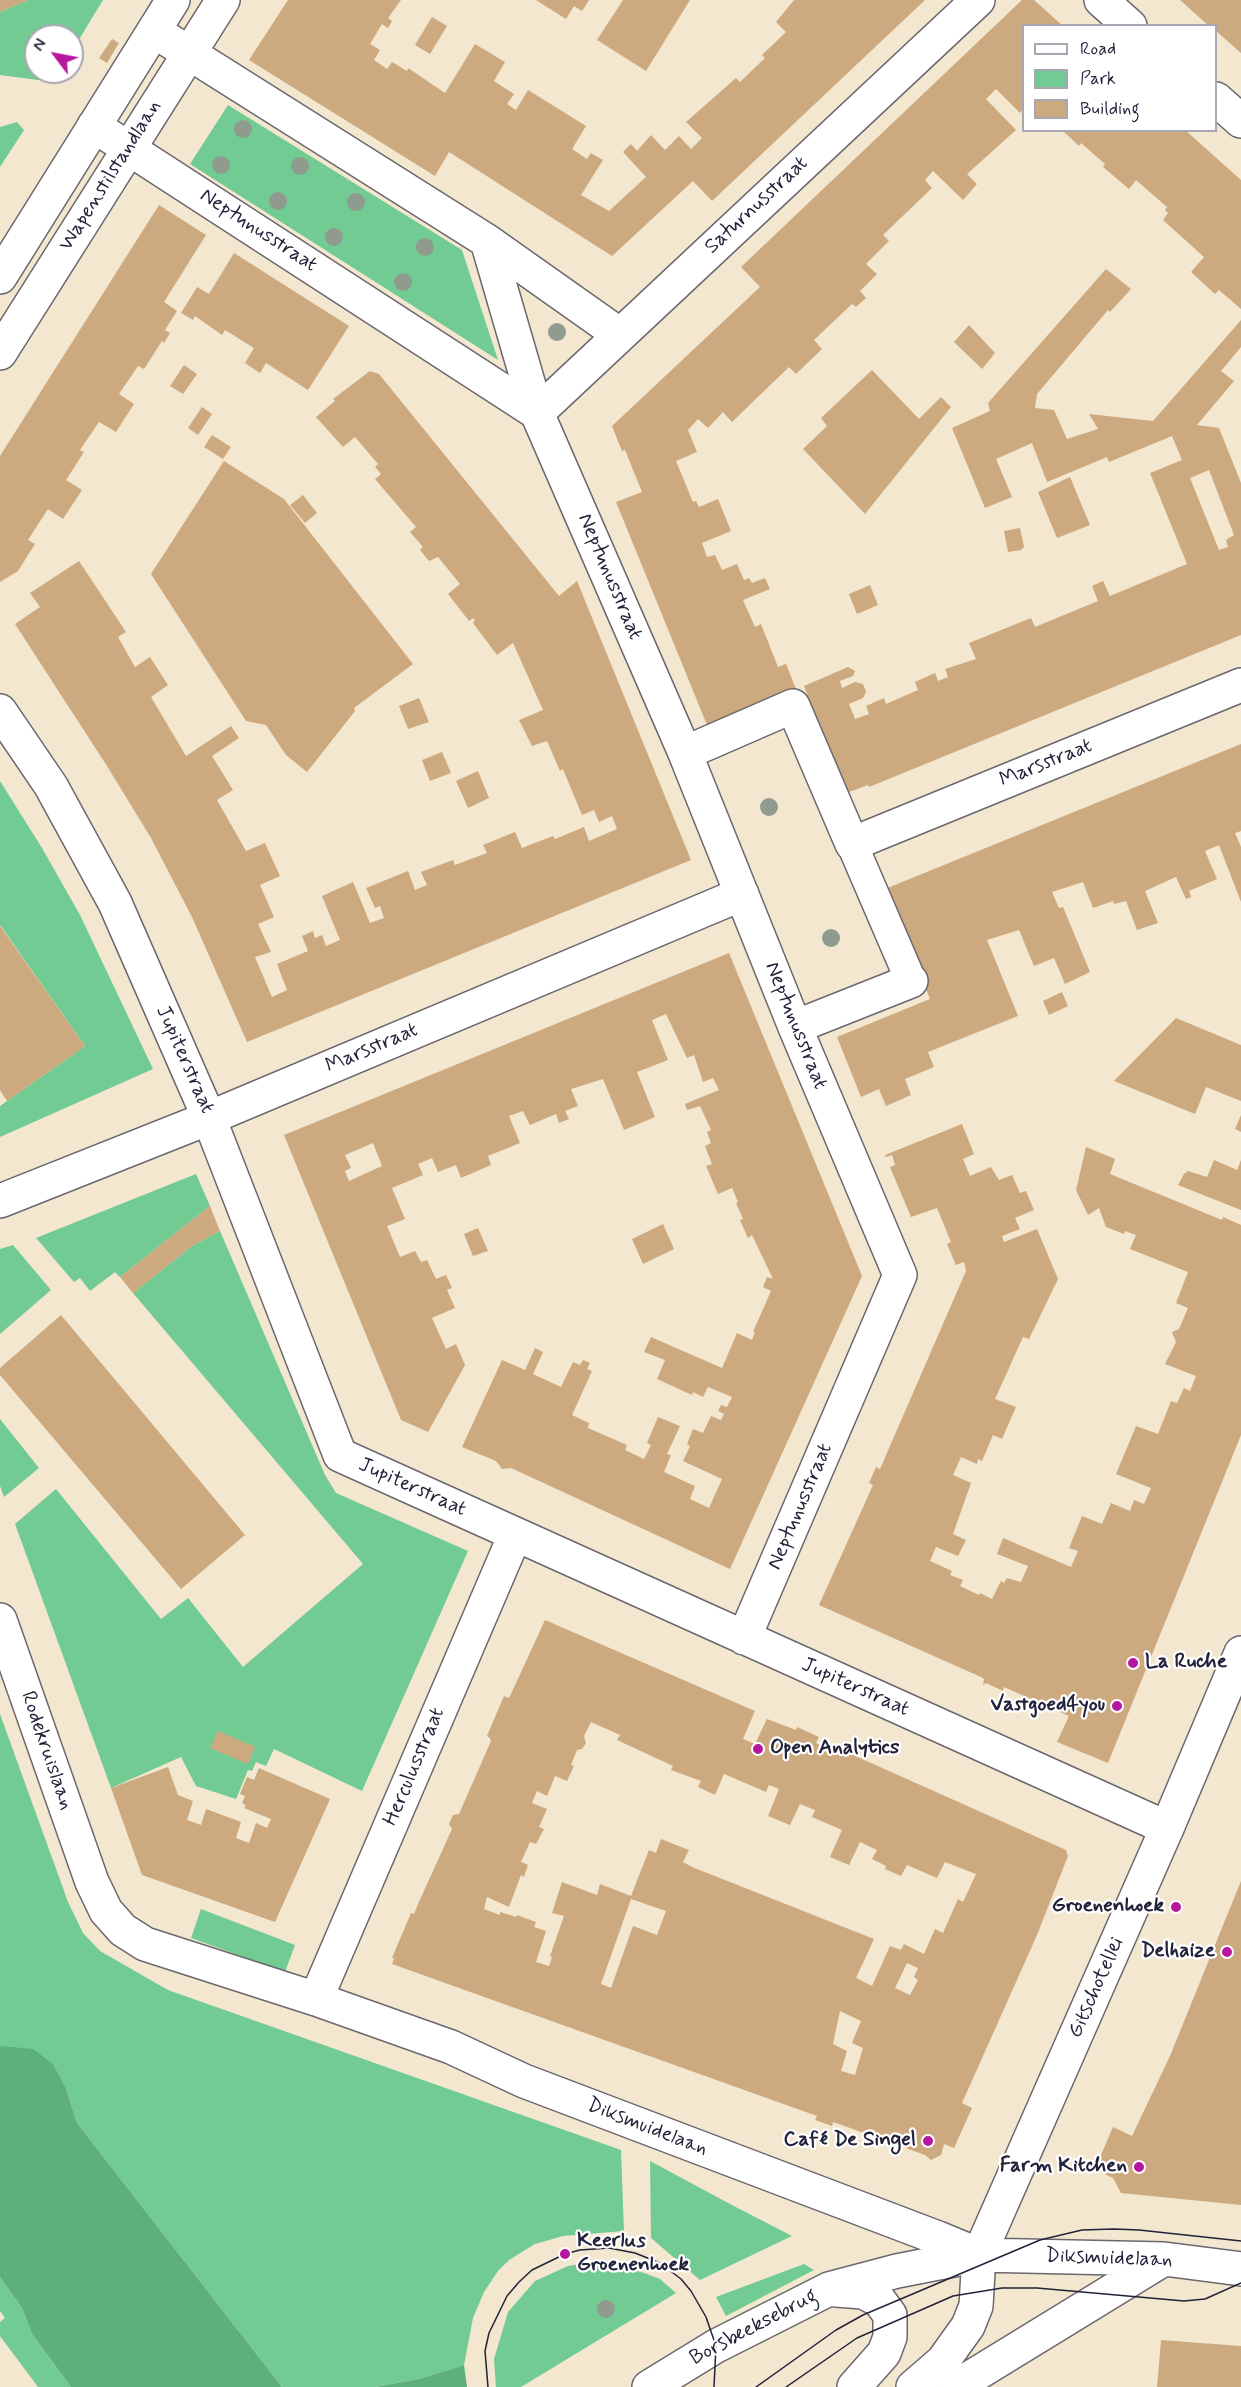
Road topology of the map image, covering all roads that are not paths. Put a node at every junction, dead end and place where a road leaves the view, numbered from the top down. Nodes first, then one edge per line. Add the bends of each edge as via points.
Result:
1 (173, 0) edge
2 (223, 0) edge
3 (978, 0) edge
4 (1101, 0) edge
5 (1128, 24) edge
6 (154, 31) junction
7 (189, 53) junction
8 (1217, 101) edge
9 (1241, 121) edge
10 (94, 126) junction
11 (129, 148) junction
12 (487, 241) junction
13 (0, 277) edge
14 (620, 335) junction
15 (0, 352) edge
16 (537, 413) junction
17 (1241, 685) edge
18 (0, 711) edge
19 (685, 753) junction
20 (852, 844) junction
21 (742, 894) junction
22 (910, 981) joint
23 (795, 1027) junction
24 (209, 1118) junction
25 (0, 1201) edge
26 (515, 1535) junction
27 (0, 1620) edge
28 (744, 1638) junction
29 (1241, 1653) edge
30 (1167, 1828) junction
31 (92, 1882) joint
32 (316, 1999) junction
33 (979, 2255) junction
34 (1164, 2259) junction
35 (1241, 2269) edge
36 (829, 2289) junction
37 (649, 2387) edge
38 (854, 2387) edge
39 (913, 2387) edge
40 (955, 2387) edge

1 - 6 street, Wapenstilstandlaan
2 - 7 street, Wapenstilstandlaan
3 - 14 street, Saturnusstraat
4 - 5 street
6 - 7 street
6 - 10 street, Wapenstilstandlaan
7 - 11 street, Wapenstilstandlaan
7 - 12 street
8 - 9 street
10 - 11 street, Neptunusstraat
10 - 13 street, Wapenstilstandlaan
11 - 15 street, Wapenstilstandlaan
11 - 16 street, Neptunusstraat
12 - 14 street
12 - 16 street, Neptunusstraat
14 - 16 street, Saturnusstraat
16 - 19 street, Neptunusstraat
17 - 20 street, Marsstraat
18 - 24 street, Jupiterstraat via 51,786 115,903
19 - 20 street via 793,706
19 - 21 street, Neptunusstraat
20 - 22 street
21 - 23 street, Neptunusstraat
21 - 24 street, Marsstraat
22 - 23 street
23 - 28 street, Neptunusstraat via 900,1275
24 - 25 street, Marsstraat
24 - 26 street, Jupiterstraat via 340,1455
26 - 28 street, Jupiterstraat
26 - 32 street, Herculusstraat
27 - 31 street, Rodekruislaan
28 - 30 street, Jupiterstraat
29 - 30 street, Gitschotellei
30 - 33 street, Gitschotellei
31 - 32 street, Diksmuidelaan via 106,1911 123,1930 145,1944
32 - 33 street, Diksmuidelaan
33 - 34 street, Diksmuidelaan
33 - 36 street, Borsbeeksebrug
33 - 39 street via 976,2306 968,2326 943,2361
34 - 35 street, Diksmuidelaan
34 - 40 street
36 - 37 street, Borsbeeksebrug via 716,2346
36 - 38 street, Borsbeeksebrug via 862,2292 879,2300 890,2315 890,2337 884,2353

